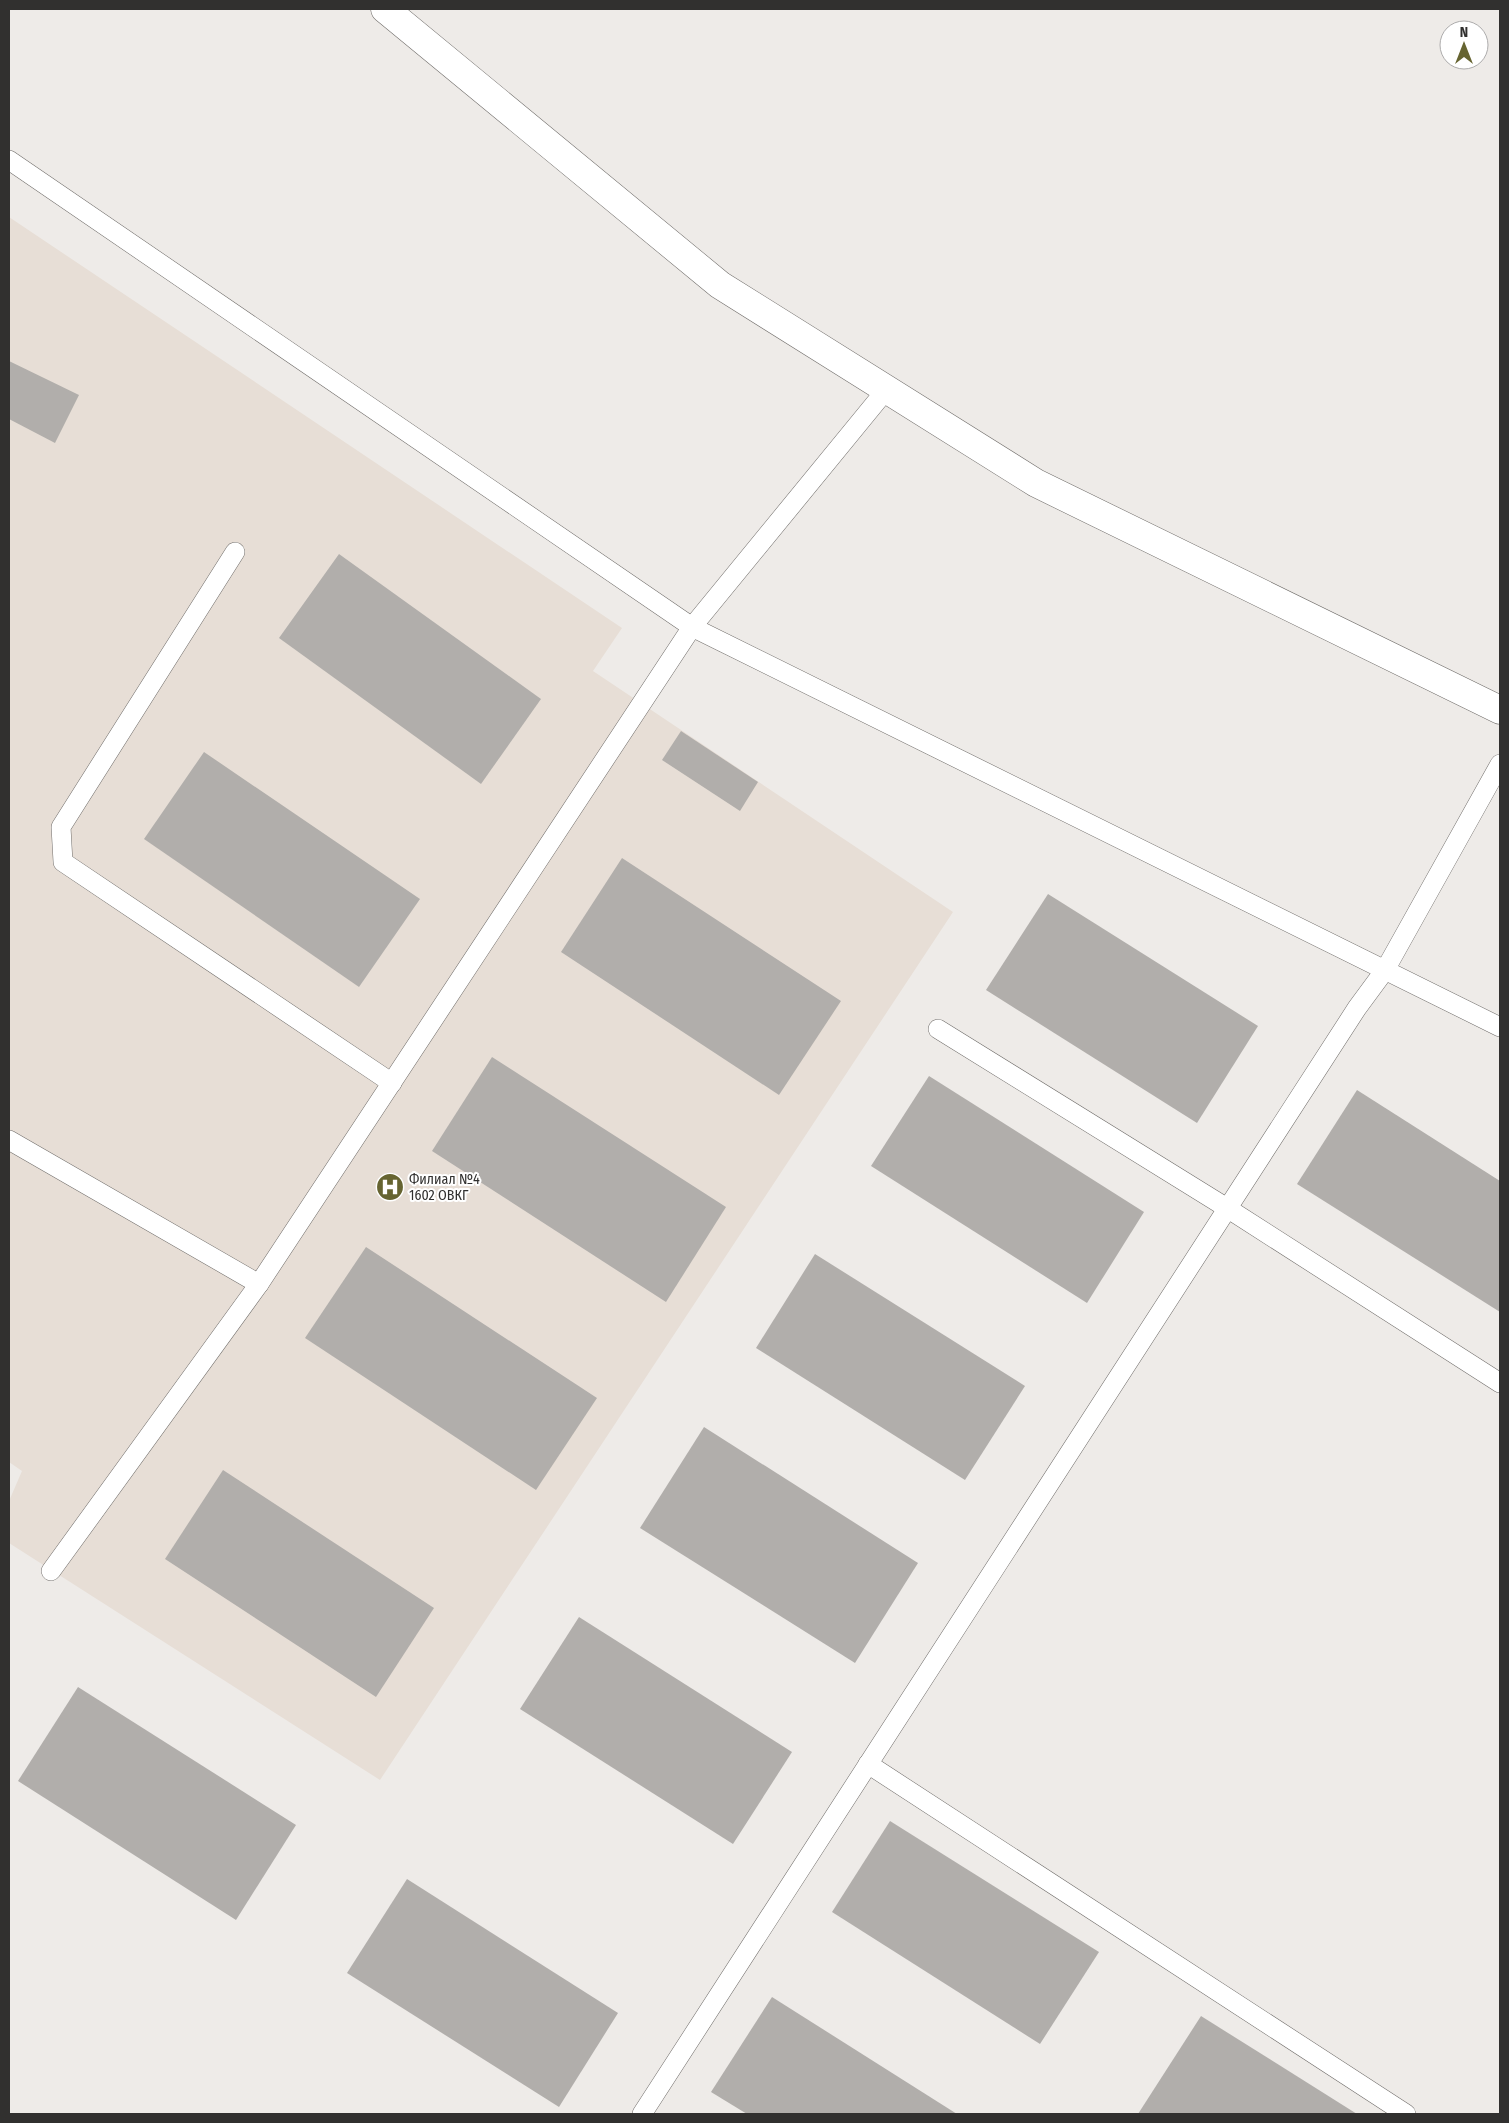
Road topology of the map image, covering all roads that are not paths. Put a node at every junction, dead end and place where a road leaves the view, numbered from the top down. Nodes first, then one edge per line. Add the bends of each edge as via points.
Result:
1 (385, 9) edge
2 (9, 160) edge
3 (886, 390) junction
4 (235, 552) dead end
5 (692, 627) junction
6 (1500, 710) edge
7 (1500, 764) edge
8 (1385, 970) junction
9 (1500, 1027) edge
10 (938, 1029) dead end
11 (392, 1083) junction
12 (9, 1140) edge
13 (1227, 1208) junction
14 (259, 1284) junction
15 (1500, 1383) edge
16 (51, 1571) dead end
17 (868, 1764) junction
18 (642, 2114) edge
19 (1406, 2114) edge

1 - 3 highway via 720,286
2 - 5 lane
3 - 5 lane
3 - 6 highway via 1036,483
4 - 11 lane via 61,826 63,862
5 - 8 lane
5 - 11 lane
7 - 8 lane
8 - 9 lane
8 - 13 lane
10 - 13 lane
11 - 14 lane
12 - 14 lane
13 - 15 lane
13 - 17 lane
14 - 16 lane
17 - 18 lane
17 - 19 lane

